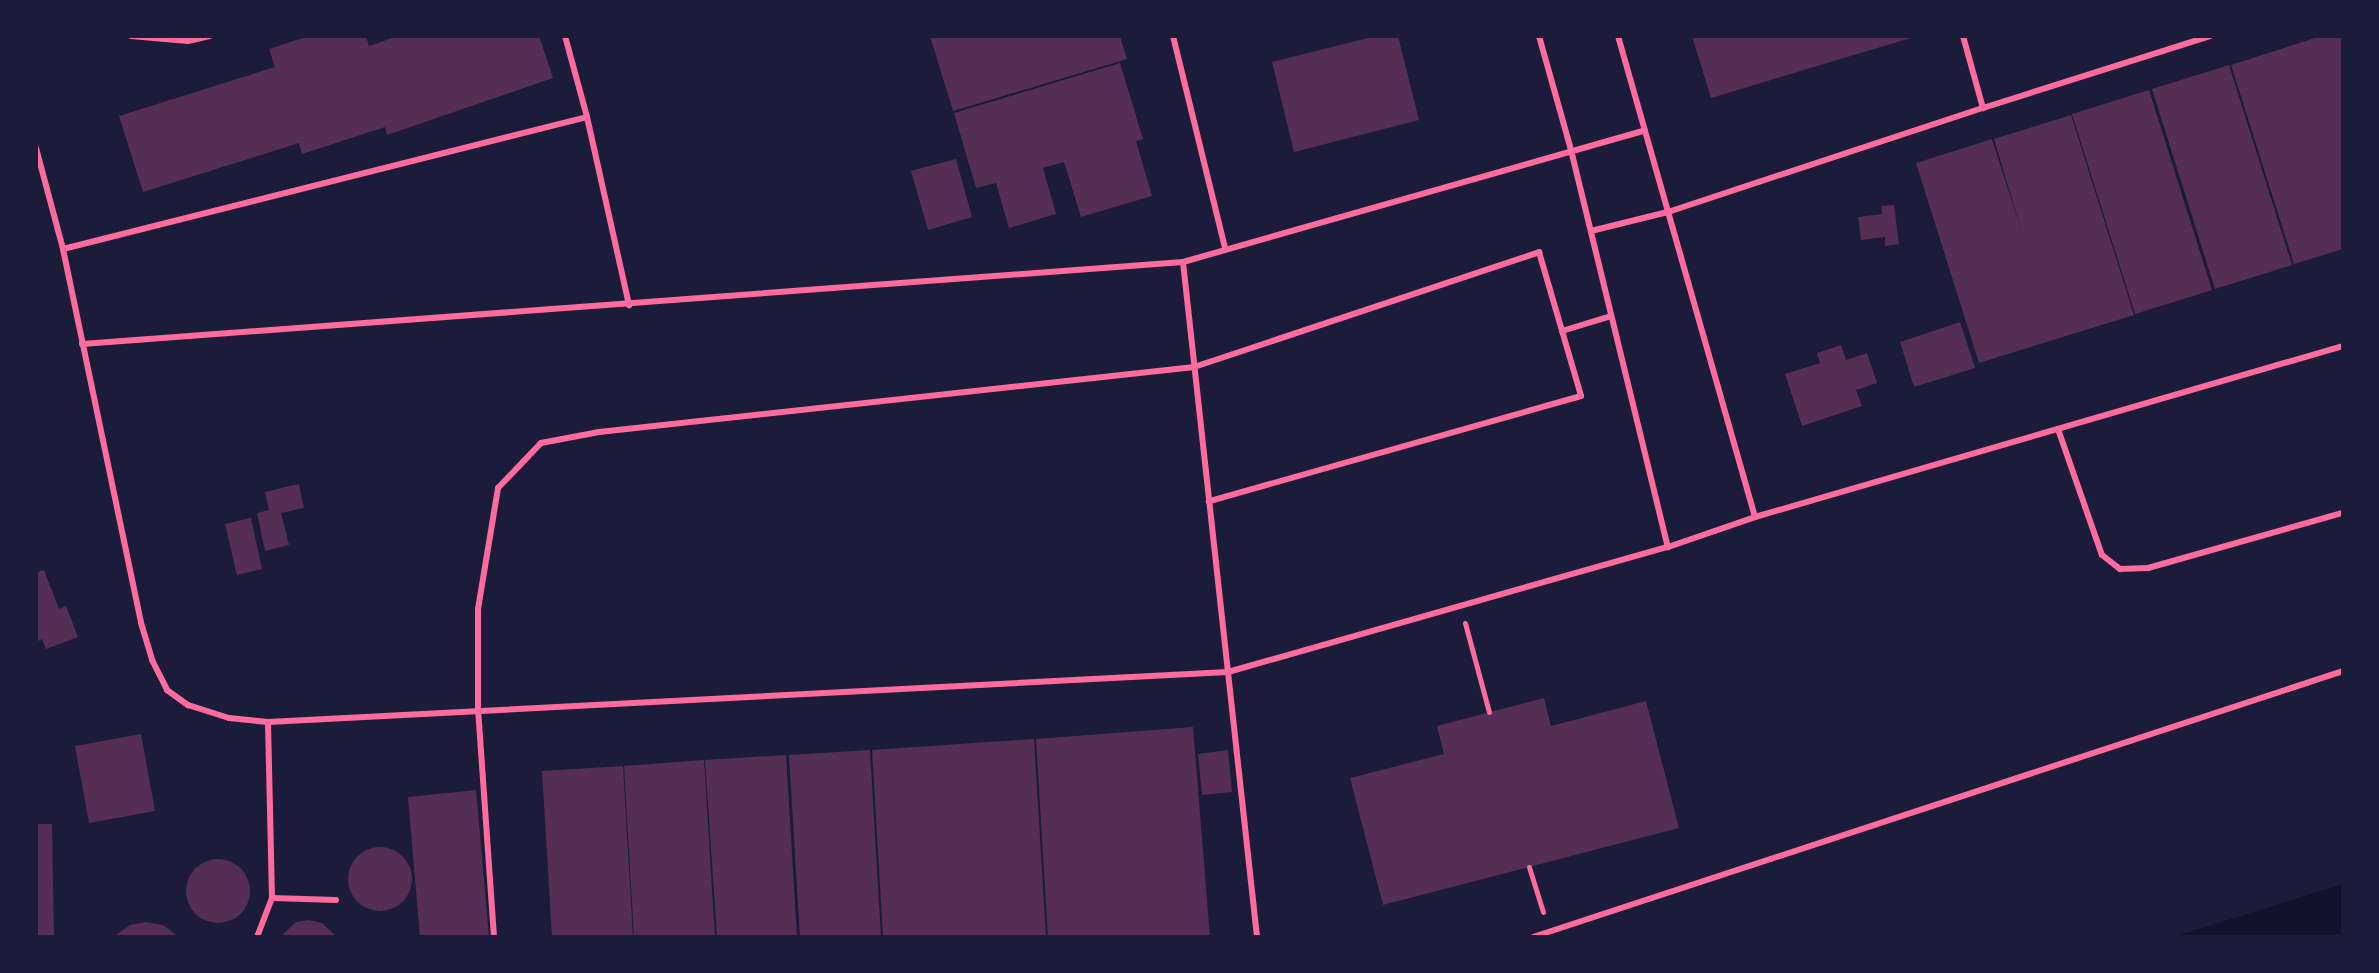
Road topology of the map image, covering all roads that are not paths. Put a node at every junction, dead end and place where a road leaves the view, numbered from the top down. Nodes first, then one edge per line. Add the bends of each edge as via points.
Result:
1 (131, 36) edge
2 (209, 36) edge
3 (565, 36) edge
4 (1173, 36) edge
5 (1539, 36) edge
6 (1618, 36) edge
7 (1963, 36) edge
8 (2210, 36) edge
9 (1983, 108) junction
10 (587, 117) junction
11 (1645, 130) junction
12 (36, 148) edge
13 (1571, 150) junction
14 (1668, 212) junction
15 (1591, 231) junction
16 (1225, 248) junction
17 (63, 249) junction
18 (1183, 262) junction
19 (629, 305) junction
20 (1611, 316) junction
21 (1562, 331) junction
22 (82, 344) junction
23 (2343, 346) edge
24 (1194, 367) junction
25 (2058, 429) junction
26 (1209, 501) junction
27 (2343, 513) edge
28 (1755, 517) junction
29 (1668, 547) junction
30 (2343, 671) edge
31 (1228, 672) junction
32 (478, 710) junction
33 (268, 722) junction
34 (272, 898) junction
35 (336, 900) dead end
36 (257, 937) edge
37 (494, 937) edge
38 (1257, 937) edge
39 (1533, 937) edge

1 - 2 lane via 188,41
3 - 10 lane
4 - 16 lane
5 - 13 lane
6 - 11 lane
7 - 9 lane
8 - 9 lane
9 - 14 lane
10 - 17 lane
10 - 19 lane
11 - 13 lane
11 - 14 lane
12 - 17 lane
13 - 15 lane
13 - 16 lane
14 - 15 lane
14 - 28 lane
15 - 20 lane
16 - 18 lane
17 - 22 lane
18 - 19 lane
18 - 24 lane
19 - 22 lane
20 - 21 lane
20 - 29 lane
21 - 24 lane via 1539,252
21 - 26 lane via 1581,396
22 - 33 lane via 152,660 167,690 188,705 229,718
23 - 25 lane
24 - 26 lane
24 - 32 lane via 599,432 541,443 498,488 478,609
25 - 27 lane via 2102,555 2120,569 2148,568
25 - 28 lane
26 - 31 lane
28 - 29 lane
29 - 31 lane
30 - 39 lane
31 - 32 lane
31 - 38 lane
32 - 33 lane
32 - 37 lane
33 - 34 lane
34 - 35 lane
34 - 36 lane

